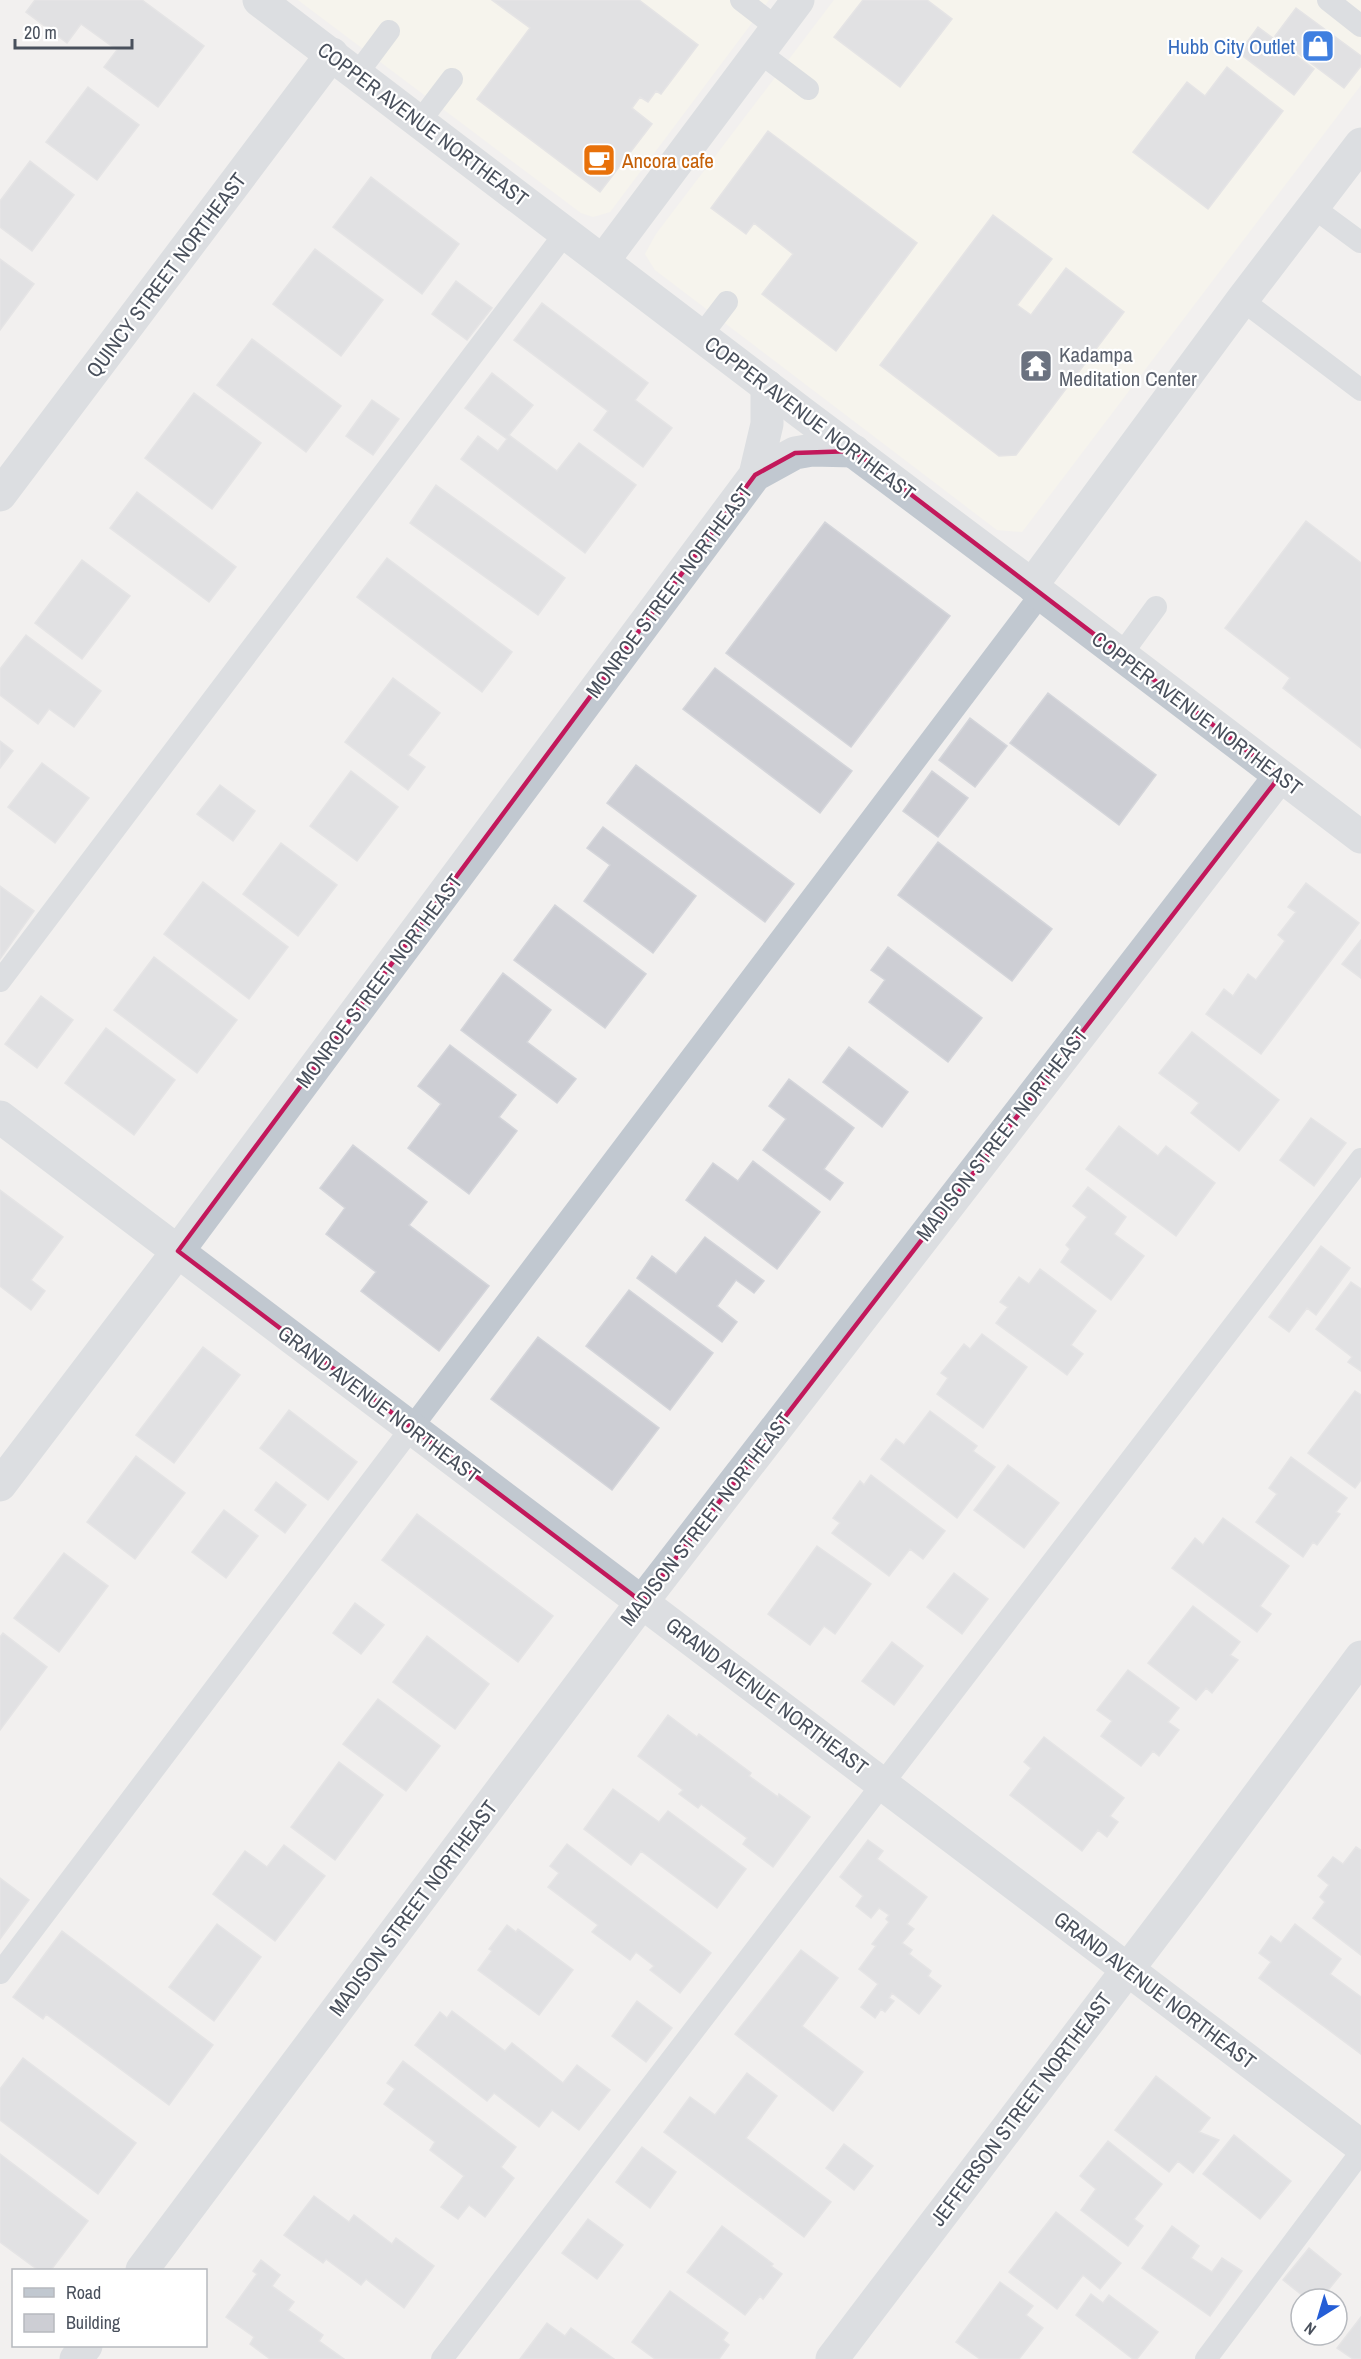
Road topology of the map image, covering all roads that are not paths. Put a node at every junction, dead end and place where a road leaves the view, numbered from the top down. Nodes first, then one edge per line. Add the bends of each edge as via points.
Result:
1 (259, 0) edge
2 (741, 0) edge
3 (798, 0) edge
4 (1328, 0) edge
5 (1361, 26) edge
6 (389, 31) dead end
7 (768, 40) junction
8 (332, 54) junction
9 (357, 74) junction
10 (452, 79) dead end
11 (808, 88) dead end
12 (420, 122) junction
13 (1361, 144) edge
14 (1314, 208) junction
15 (566, 232) junction
16 (1360, 242) edge
17 (603, 261) junction
18 (1242, 300) junction
19 (728, 302) dead end
20 (701, 336) junction
21 (767, 386) junction
22 (1361, 390) edge
23 (854, 451) junction
24 (755, 475) junction
25 (0, 495) edge
26 (1036, 589) junction
27 (1156, 607) dead end
28 (1121, 656) junction
29 (1280, 776) junction
30 (1361, 837) edge
31 (0, 981) edge
32 (0, 1117) edge
33 (1361, 1159) edge
34 (178, 1251) junction
35 (412, 1428) junction
36 (0, 1485) edge
37 (642, 1602) junction
38 (1361, 1657) edge
39 (882, 1783) junction
40 (1128, 1969) junction
41 (0, 1973) edge
42 (1361, 2146) edge
43 (1361, 2152) edge
44 (143, 2269) edge
45 (85, 2347) edge
46 (76, 2359) edge
47 (442, 2359) edge
48 (831, 2359) edge
49 (1206, 2359) edge

1 - 8 street, COPPER AVENUE NORTHEAST
2 - 7 lane
3 - 7 street
4 - 5 lane
6 - 9 lane
7 - 11 lane
7 - 17 street
8 - 9 street, COPPER AVENUE NORTHEAST
8 - 25 street, QUINCY STREET NORTHEAST
9 - 12 street, COPPER AVENUE NORTHEAST
10 - 12 lane
12 - 15 street, COPPER AVENUE NORTHEAST
13 - 14 street
14 - 16 lane
14 - 18 street
15 - 17 street, COPPER AVENUE NORTHEAST
15 - 31 lane
17 - 20 street, COPPER AVENUE NORTHEAST
18 - 22 lane
18 - 26 street
19 - 20 lane
20 - 21 street, COPPER AVENUE NORTHEAST
21 - 23 street, COPPER AVENUE NORTHEAST
21 - 24 street, MONROE STREET NORTHEAST via 768,424
23 - 24 street, MONROE STREET NORTHEAST via 795,453
23 - 26 street, COPPER AVENUE NORTHEAST
24 - 34 street, MONROE STREET NORTHEAST
26 - 28 street, COPPER AVENUE NORTHEAST
26 - 35 lane
27 - 28 lane
28 - 29 street, COPPER AVENUE NORTHEAST
29 - 30 street, COPPER AVENUE NORTHEAST
29 - 37 street, MADISON STREET NORTHEAST
32 - 34 street, GRAND AVENUE NORTHEAST
33 - 39 lane
34 - 35 street, GRAND AVENUE NORTHEAST
34 - 36 street, MONROE STREET NORTHEAST
35 - 37 street, GRAND AVENUE NORTHEAST
35 - 41 lane
37 - 39 street, GRAND AVENUE NORTHEAST
37 - 44 street, MADISON STREET NORTHEAST
38 - 40 street, JEFFERSON STREET NORTHEAST
39 - 40 street, GRAND AVENUE NORTHEAST
39 - 47 lane
40 - 42 street, GRAND AVENUE NORTHEAST
40 - 48 street, JEFFERSON STREET NORTHEAST
43 - 49 lane
45 - 46 street

